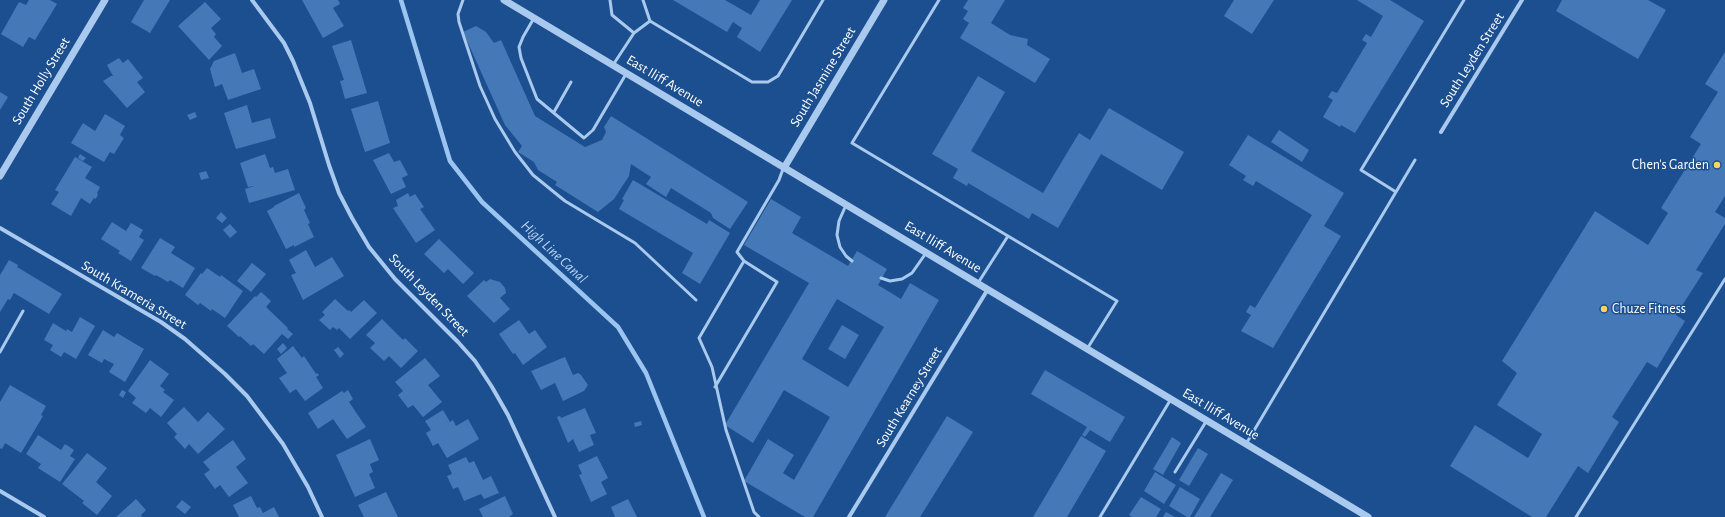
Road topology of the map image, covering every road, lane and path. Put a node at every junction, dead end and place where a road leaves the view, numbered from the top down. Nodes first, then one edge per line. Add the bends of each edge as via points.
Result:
1 (105, 0) edge
2 (252, 0) edge
3 (463, 0) edge
4 (504, 0) edge
5 (610, 0) edge
6 (644, 0) edge
7 (823, 0) edge
8 (884, 0) edge
9 (939, 0) edge
10 (1464, 0) edge
11 (1522, 0) edge
12 (534, 18) junction
13 (650, 21) junction
14 (634, 33) junction
15 (613, 65) junction
16 (626, 73) junction
17 (571, 82) dead end
18 (554, 112) junction
19 (1441, 132) dead end
20 (1415, 160) dead end
21 (784, 168) junction
22 (1, 171) edge
23 (1396, 192) junction
24 (846, 205) junction
25 (0, 228) edge
26 (1008, 236) junction
27 (926, 253) junction
28 (744, 261) junction
29 (852, 261) dead end
30 (881, 278) dead end
31 (1725, 279) edge
32 (978, 283) junction
33 (988, 289) junction
34 (696, 300) dead end
35 (23, 311) dead end
36 (1087, 349) junction
37 (0, 352) edge
38 (715, 387) junction
39 (1171, 399) junction
40 (1207, 420) junction
41 (1246, 444) junction
42 (1175, 472) dead end
43 (0, 491) edge
44 (44, 517) edge
45 (322, 517) edge
46 (555, 517) edge
47 (759, 517) edge
48 (849, 517) edge
49 (1100, 517) edge
50 (1368, 517) edge
51 (1576, 517) edge

1 - 22 street, South Holly Street
2 - 46 street, South Leyden Street via 277,33 293,61 310,103 328,165 352,218 395,279 458,342 492,387 508,415
3 - 34 lane via 458,14 459,22 480,86 495,119 515,152 533,175 565,201 635,243
4 - 12 street, East Iliff Avenue
5 - 14 lane via 612,15
6 - 13 lane
7 - 13 lane via 778,76 768,82 752,82
8 - 21 street, South Jasmine Street
9 - 26 lane via 852,143
10 - 23 lane via 1362,170
11 - 19 street, South Leyden Street
12 - 15 street, East Iliff Avenue
12 - 18 lane via 519,47 521,58 537,98
13 - 14 lane
14 - 15 lane
15 - 16 street, East Iliff Avenue
16 - 18 lane via 592,130 584,138
16 - 21 street, East Iliff Avenue
17 - 18 lane
20 - 23 lane
21 - 24 street, East Iliff Avenue
21 - 28 lane via 737,252
23 - 41 lane
24 - 27 street, East Iliff Avenue
24 - 29 lane via 839,221 837,235 840,247
25 - 45 street, South Krameria Street via 161,322 225,374 246,396 283,444
26 - 32 lane
26 - 36 lane via 1116,301
27 - 30 lane via 912,273 902,279 890,281
27 - 32 street, East Iliff Avenue
28 - 38 lane via 699,338 712,367
28 - 38 lane via 777,282
31 - 51 lane
32 - 33 street, East Iliff Avenue
33 - 36 street, East Iliff Avenue
33 - 48 street, South Kearney Street
35 - 37 lane
36 - 39 street, East Iliff Avenue
38 - 47 lane via 726,430 754,512
39 - 40 street, East Iliff Avenue
39 - 49 lane
40 - 41 street, East Iliff Avenue
40 - 42 lane
41 - 50 street, East Iliff Avenue
43 - 44 street

